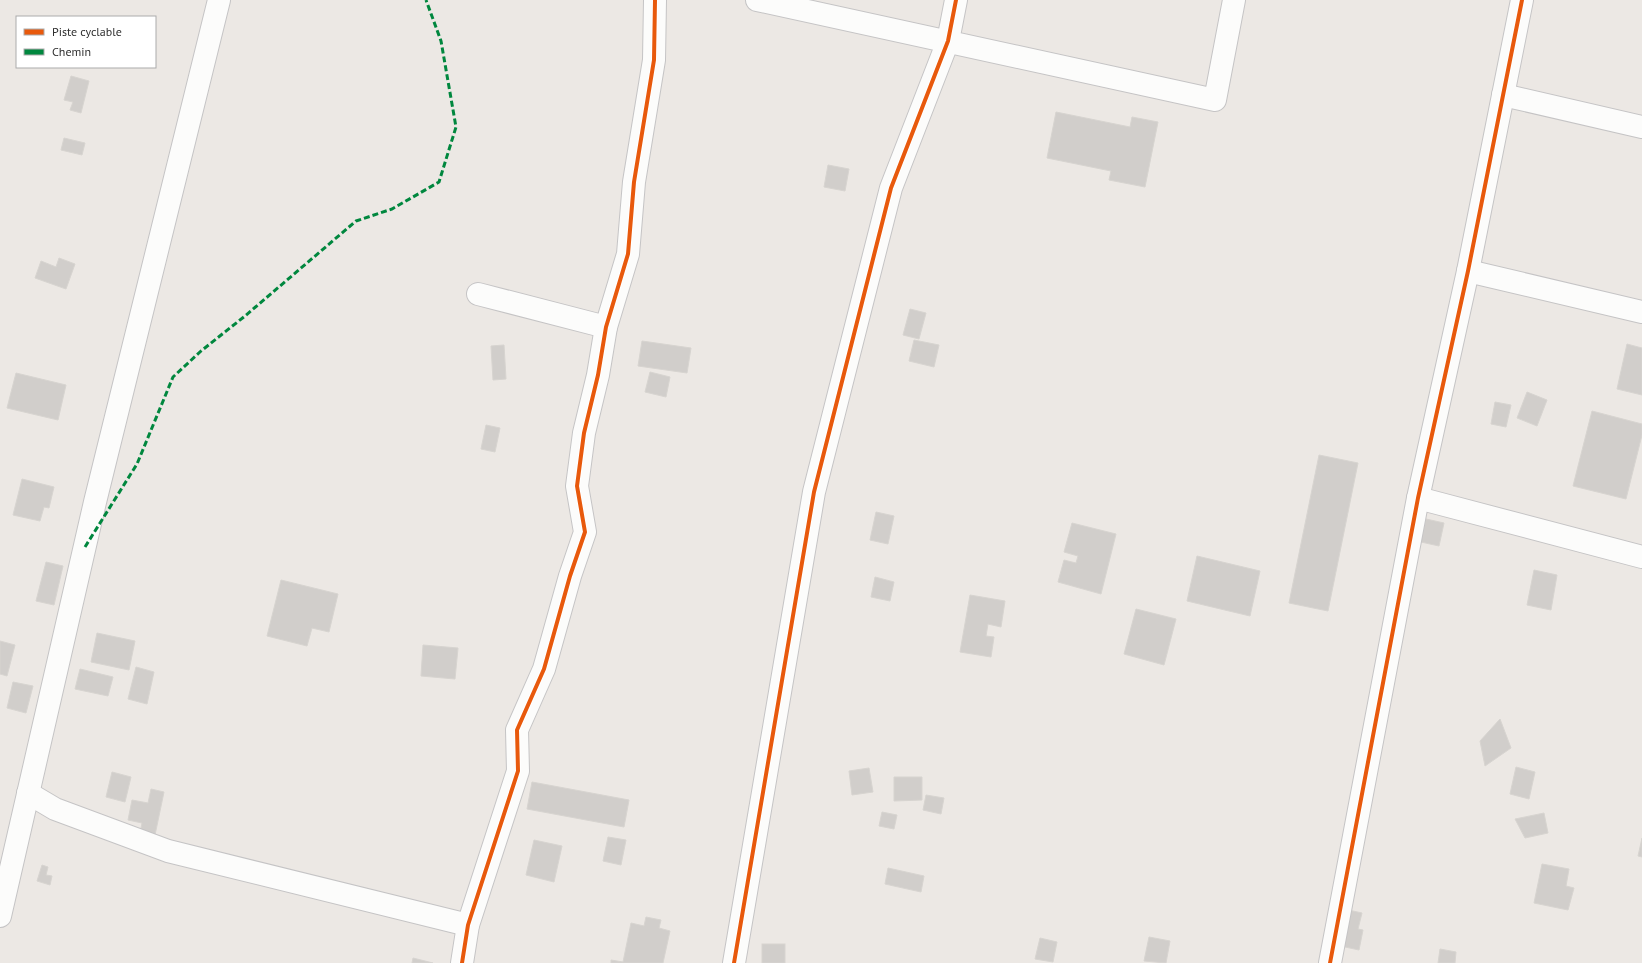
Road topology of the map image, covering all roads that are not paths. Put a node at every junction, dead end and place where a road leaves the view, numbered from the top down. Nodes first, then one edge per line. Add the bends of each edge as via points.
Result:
1 (219, 0) edge
2 (655, 0) edge
3 (757, 0) edge
4 (956, 0) edge
5 (1234, 0) edge
6 (1522, 0) edge
7 (948, 41) junction
8 (1502, 95) junction
9 (1642, 127) edge
10 (1468, 271) junction
11 (478, 294) dead end
12 (1642, 312) edge
13 (606, 327) junction
14 (1418, 498) junction
15 (1642, 557) edge
16 (28, 793) junction
17 (0, 916) edge
18 (468, 925) junction
19 (462, 963) edge
20 (734, 963) edge
21 (1330, 963) edge

1 - 16 street via 96,502
2 - 13 street via 654,60 634,182 628,254
3 - 7 street
4 - 7 street
5 - 7 street via 1214,100
6 - 8 street
7 - 20 street via 891,188 814,492
8 - 9 street
8 - 10 street
10 - 12 street
10 - 14 street
11 - 13 street
13 - 18 street via 584,433 577,486 585,532 544,669 517,730 518,771
14 - 15 street
14 - 21 street
16 - 17 street
16 - 18 street via 55,809 168,851
18 - 19 street

